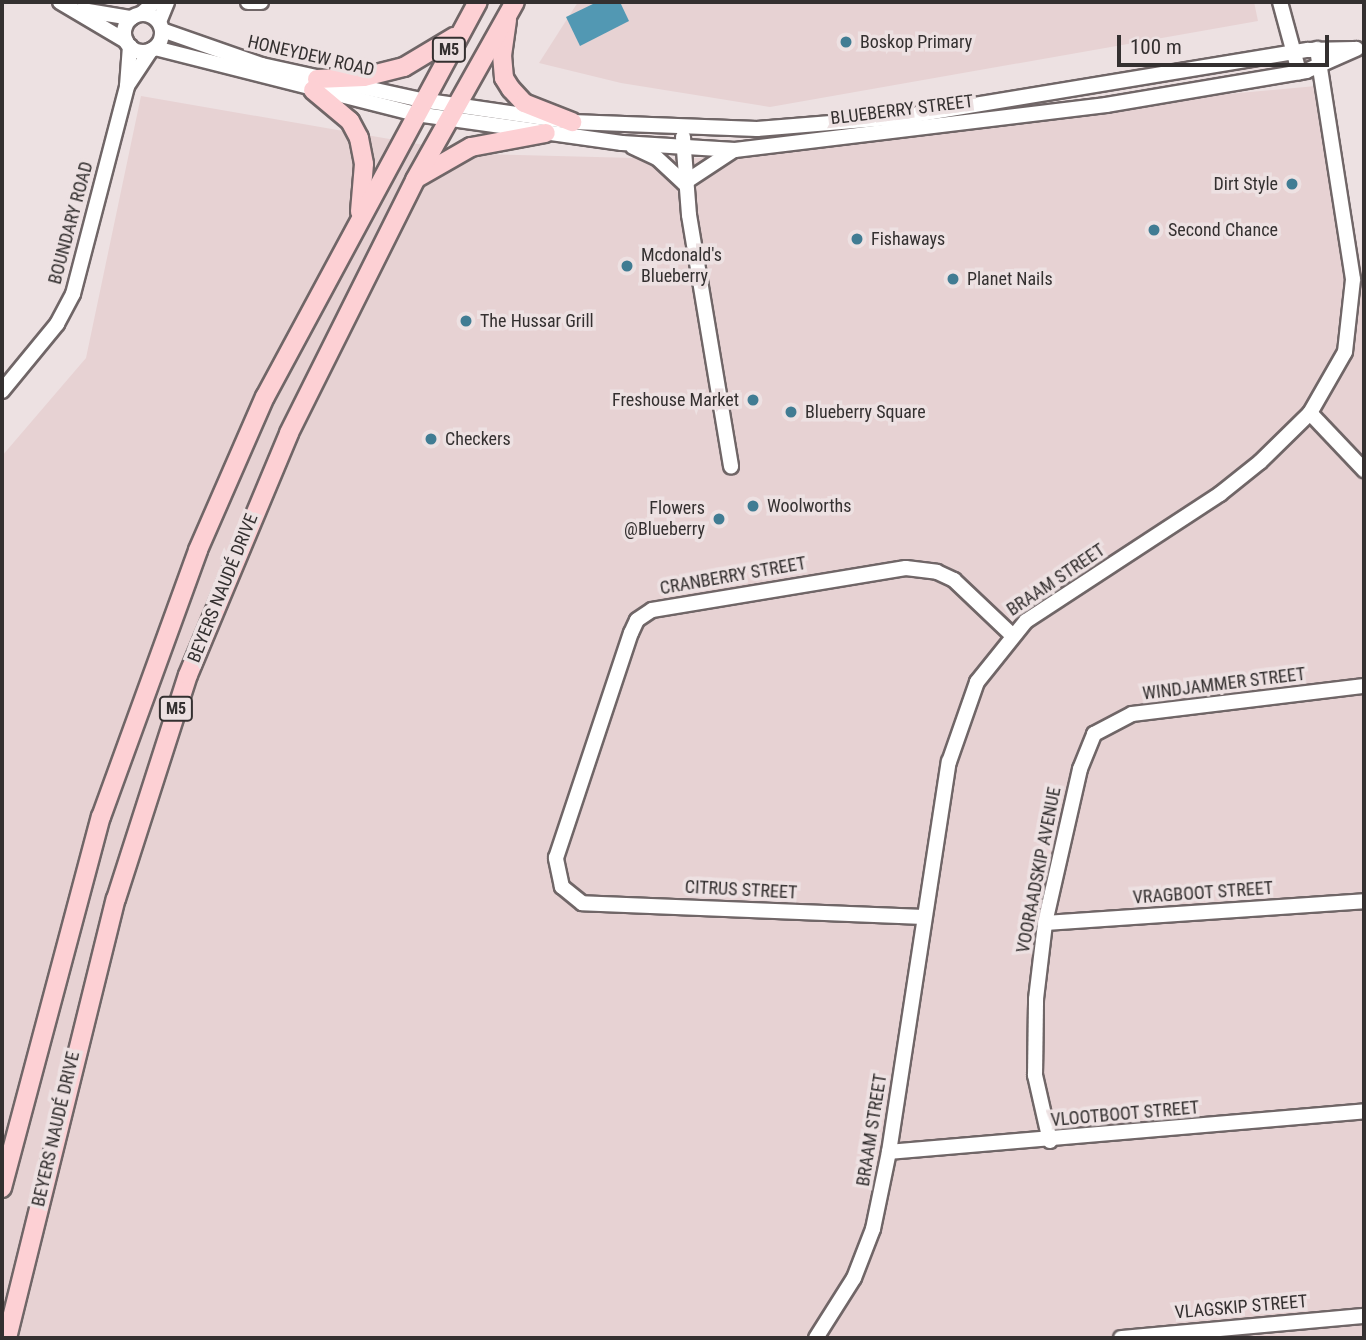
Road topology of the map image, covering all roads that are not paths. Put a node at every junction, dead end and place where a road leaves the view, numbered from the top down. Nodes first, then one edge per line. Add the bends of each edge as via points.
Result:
1 (60, 2) edge
2 (155, 2) edge
3 (167, 2) edge
4 (248, 2) edge
5 (261, 2) edge
6 (478, 2) edge
7 (1280, 2) edge
8 (512, 6) edge
9 (77, 10) junction
10 (136, 16) junction
11 (160, 26) junction
12 (457, 35) junction
13 (128, 44) junction
14 (1360, 48) edge
15 (153, 49) junction
16 (1317, 49) junction
17 (1294, 52) junction
18 (1320, 67) junction
19 (1299, 72) junction
20 (315, 84) junction
21 (127, 86) junction
22 (419, 107) junction
23 (451, 111) junction
24 (572, 122) junction
25 (683, 127) junction
26 (547, 133) junction
27 (622, 143) junction
28 (683, 146) junction
29 (735, 150) junction
30 (415, 180) junction
31 (684, 183) junction
32 (359, 219) junction
33 (2, 391) edge
34 (1310, 413) junction
35 (732, 467) dead end
36 (1364, 470) edge
37 (1011, 634) junction
38 (1364, 686) edge
39 (1094, 734) joint
40 (562, 887) joint
41 (1364, 901) edge
42 (924, 917) junction
43 (1045, 923) junction
44 (1364, 1111) edge
45 (1050, 1141) junction
46 (889, 1152) junction
47 (2, 1188) edge
48 (1364, 1316) edge
49 (7, 1338) edge
50 (816, 1338) edge
51 (1121, 1338) edge

1 - 9 street
2 - 10 street
3 - 11 street
4 - 5 street
6 - 12 main road, BEYERS NAUDÉ DRIVE / M5
7 - 17 street
8 - 23 main road, BEYERS NAUDÉ DRIVE / M5
8 - 24 main road via 502,55 504,78 524,103
9 - 10 street
9 - 13 street
10 - 11 street, HONEYDEW ROAD
10 - 13 street, BOUNDARY ROAD via 125,29
11 - 15 street, BOUNDARY ROAD
11 - 20 street, HONEYDEW ROAD via 210,50
12 - 20 main road via 404,67
12 - 22 main road, BEYERS NAUDÉ DRIVE / M5
13 - 15 street, HONEYDEW ROAD
13 - 21 street, BOUNDARY ROAD
14 - 16 street, BLUEBERRY STREET
14 - 18 street, BLUEBERRY STREET
15 - 20 street, HONEYDEW ROAD
15 - 21 street, BOUNDARY ROAD
16 - 17 street, BLUEBERRY STREET
16 - 18 street, BRAAM STREET
17 - 19 street
17 - 25 street, BLUEBERRY STREET via 891,118 790,128
18 - 19 street, BLUEBERRY STREET
18 - 34 street, BRAAM STREET via 1353,279 1345,352
19 - 29 street, BLUEBERRY STREET via 1106,105
20 - 22 street, HONEYDEW ROAD
20 - 32 main road via 359,138 364,164
21 - 33 street, BOUNDARY ROAD via 73,294 57,324
22 - 23 street, HONEYDEW ROAD
22 - 32 main road, BEYERS NAUDÉ DRIVE / M5
23 - 24 street, BLUEBERRY STREET
23 - 26 street, BLUEBERRY STREET
23 - 30 main road, BEYERS NAUDÉ DRIVE / M5
24 - 25 street, BLUEBERRY STREET
25 - 28 street
26 - 27 street, BLUEBERRY STREET
26 - 30 main road via 471,147
27 - 28 street, BLUEBERRY STREET
27 - 31 street via 657,158
28 - 29 street, BLUEBERRY STREET
28 - 31 street
29 - 31 street
30 - 49 main road, BEYERS NAUDÉ DRIVE / M5 via 289,433 188,675 116,899
31 - 35 street
32 - 47 main road, BEYERS NAUDÉ DRIVE / M5 via 265,397 193,562 85,868
34 - 36 street
34 - 37 street, BRAAM STREET via 1220,494
37 - 40 street, CRANBERRY STREET via 954,580 937,572 906,568 643,615 631,633 556,858
37 - 42 street, BRAAM STREET via 977,682 955,735
38 - 39 street, WINDJAMMER STREET via 1132,714
39 - 43 street, VOORAADSKIP AVENUE via 1080,769
40 - 42 street, CITRUS STREET via 582,903
41 - 43 street, VRAGBOOT STREET
42 - 46 street, BRAAM STREET
43 - 45 street, VOORAADSKIP AVENUE via 1036,999 1035,1075
44 - 45 street, VLOOTBOOT STREET
45 - 46 street, VLOOTBOOT STREET
46 - 50 street, BRAAM STREET via 873,1229 854,1278
48 - 51 street, VLAGSKIP STREET

